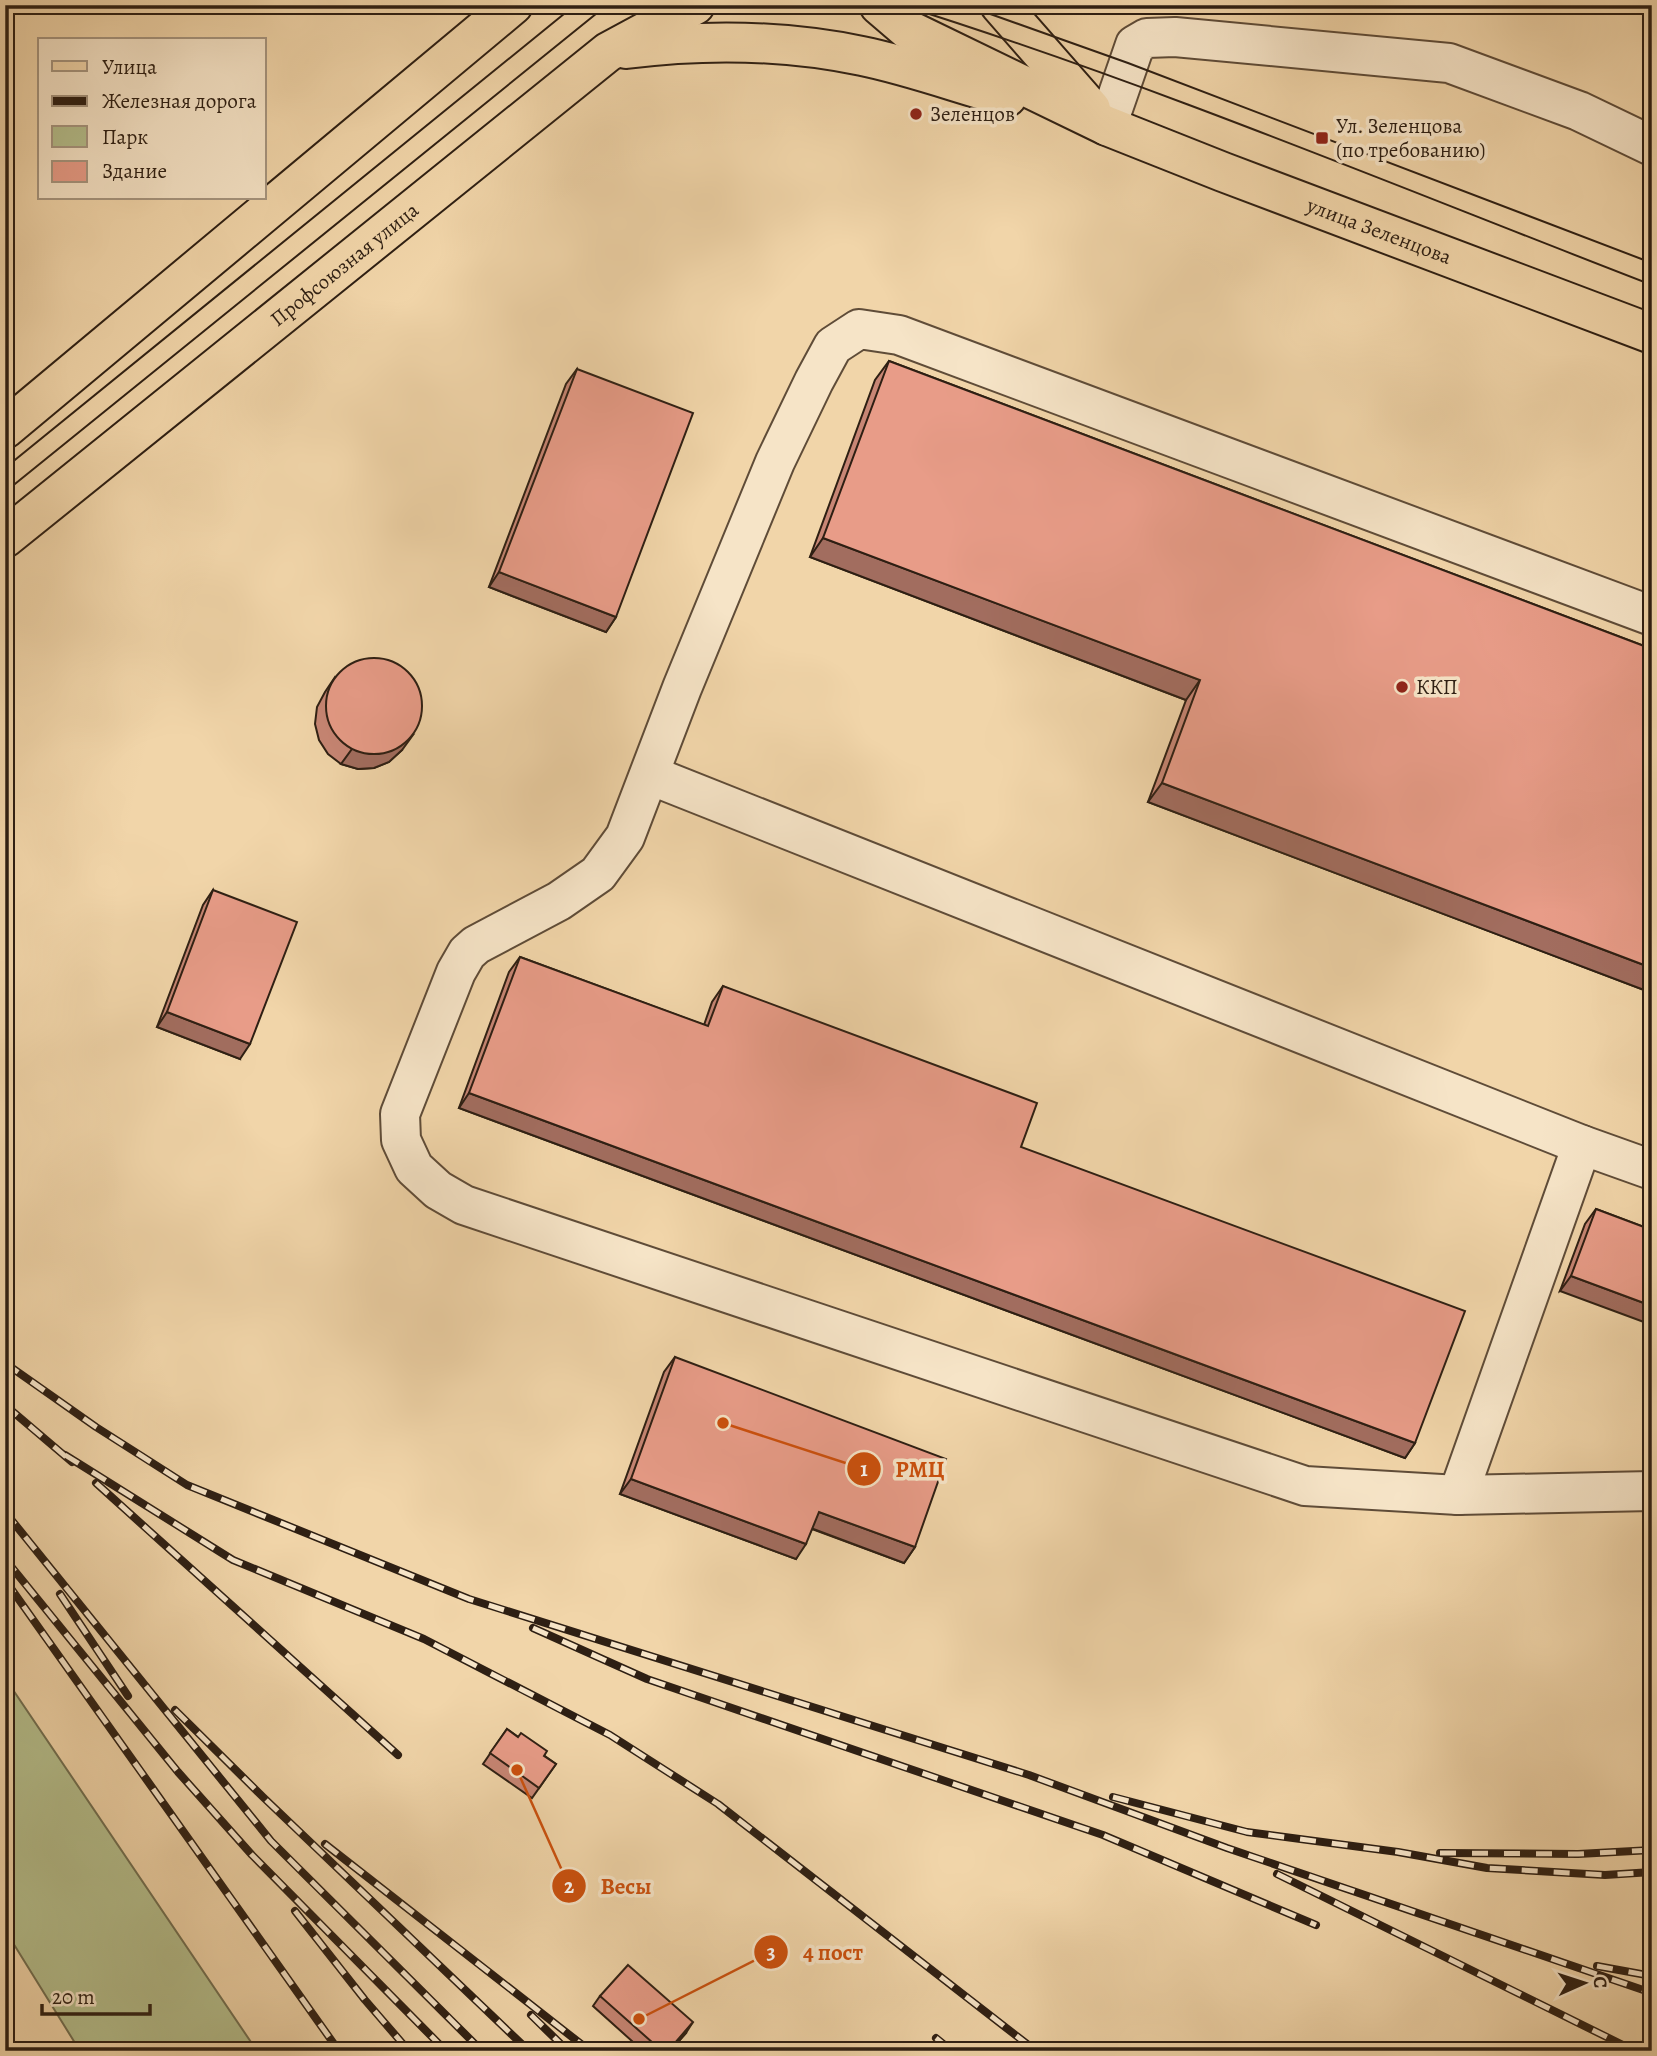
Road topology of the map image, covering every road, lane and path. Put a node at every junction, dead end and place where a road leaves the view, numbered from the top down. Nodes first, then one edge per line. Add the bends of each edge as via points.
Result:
1 (513, 5) edge
2 (695, 5) edge
3 (879, 5) edge
4 (1000, 5) edge
5 (608, 52) junction
6 (1107, 125) junction
7 (1652, 146) edge
8 (1652, 334) edge
9 (11, 424) edge
10 (5, 538) edge
11 (1652, 616) edge
12 (650, 775) junction
13 (1582, 1145) junction
14 (1652, 1170) edge
15 (1652, 1491) edge
16 (1458, 1495) junction

1 - 9 main road
2 - 5 main road, Профсоюзная улица
3 - 6 main road, улица Зеленцова via 908,29
4 - 6 main road, улица Зеленцова
5 - 6 main road via 699,43 826,50
5 - 10 main road, Профсоюзная улица
6 - 7 lane via 1135,45 1147,38 1175,37 1449,63 1579,111
6 - 8 main road, улица Зеленцова
11 - 12 lane via 898,335 859,329 833,346 775,462
12 - 13 lane
12 - 16 lane via 625,837 598,874 559,901 476,945 461,962 400,1114 401,1140 414,1168 438,1190 464,1205 1305,1486
13 - 14 lane
13 - 16 lane
15 - 16 lane

